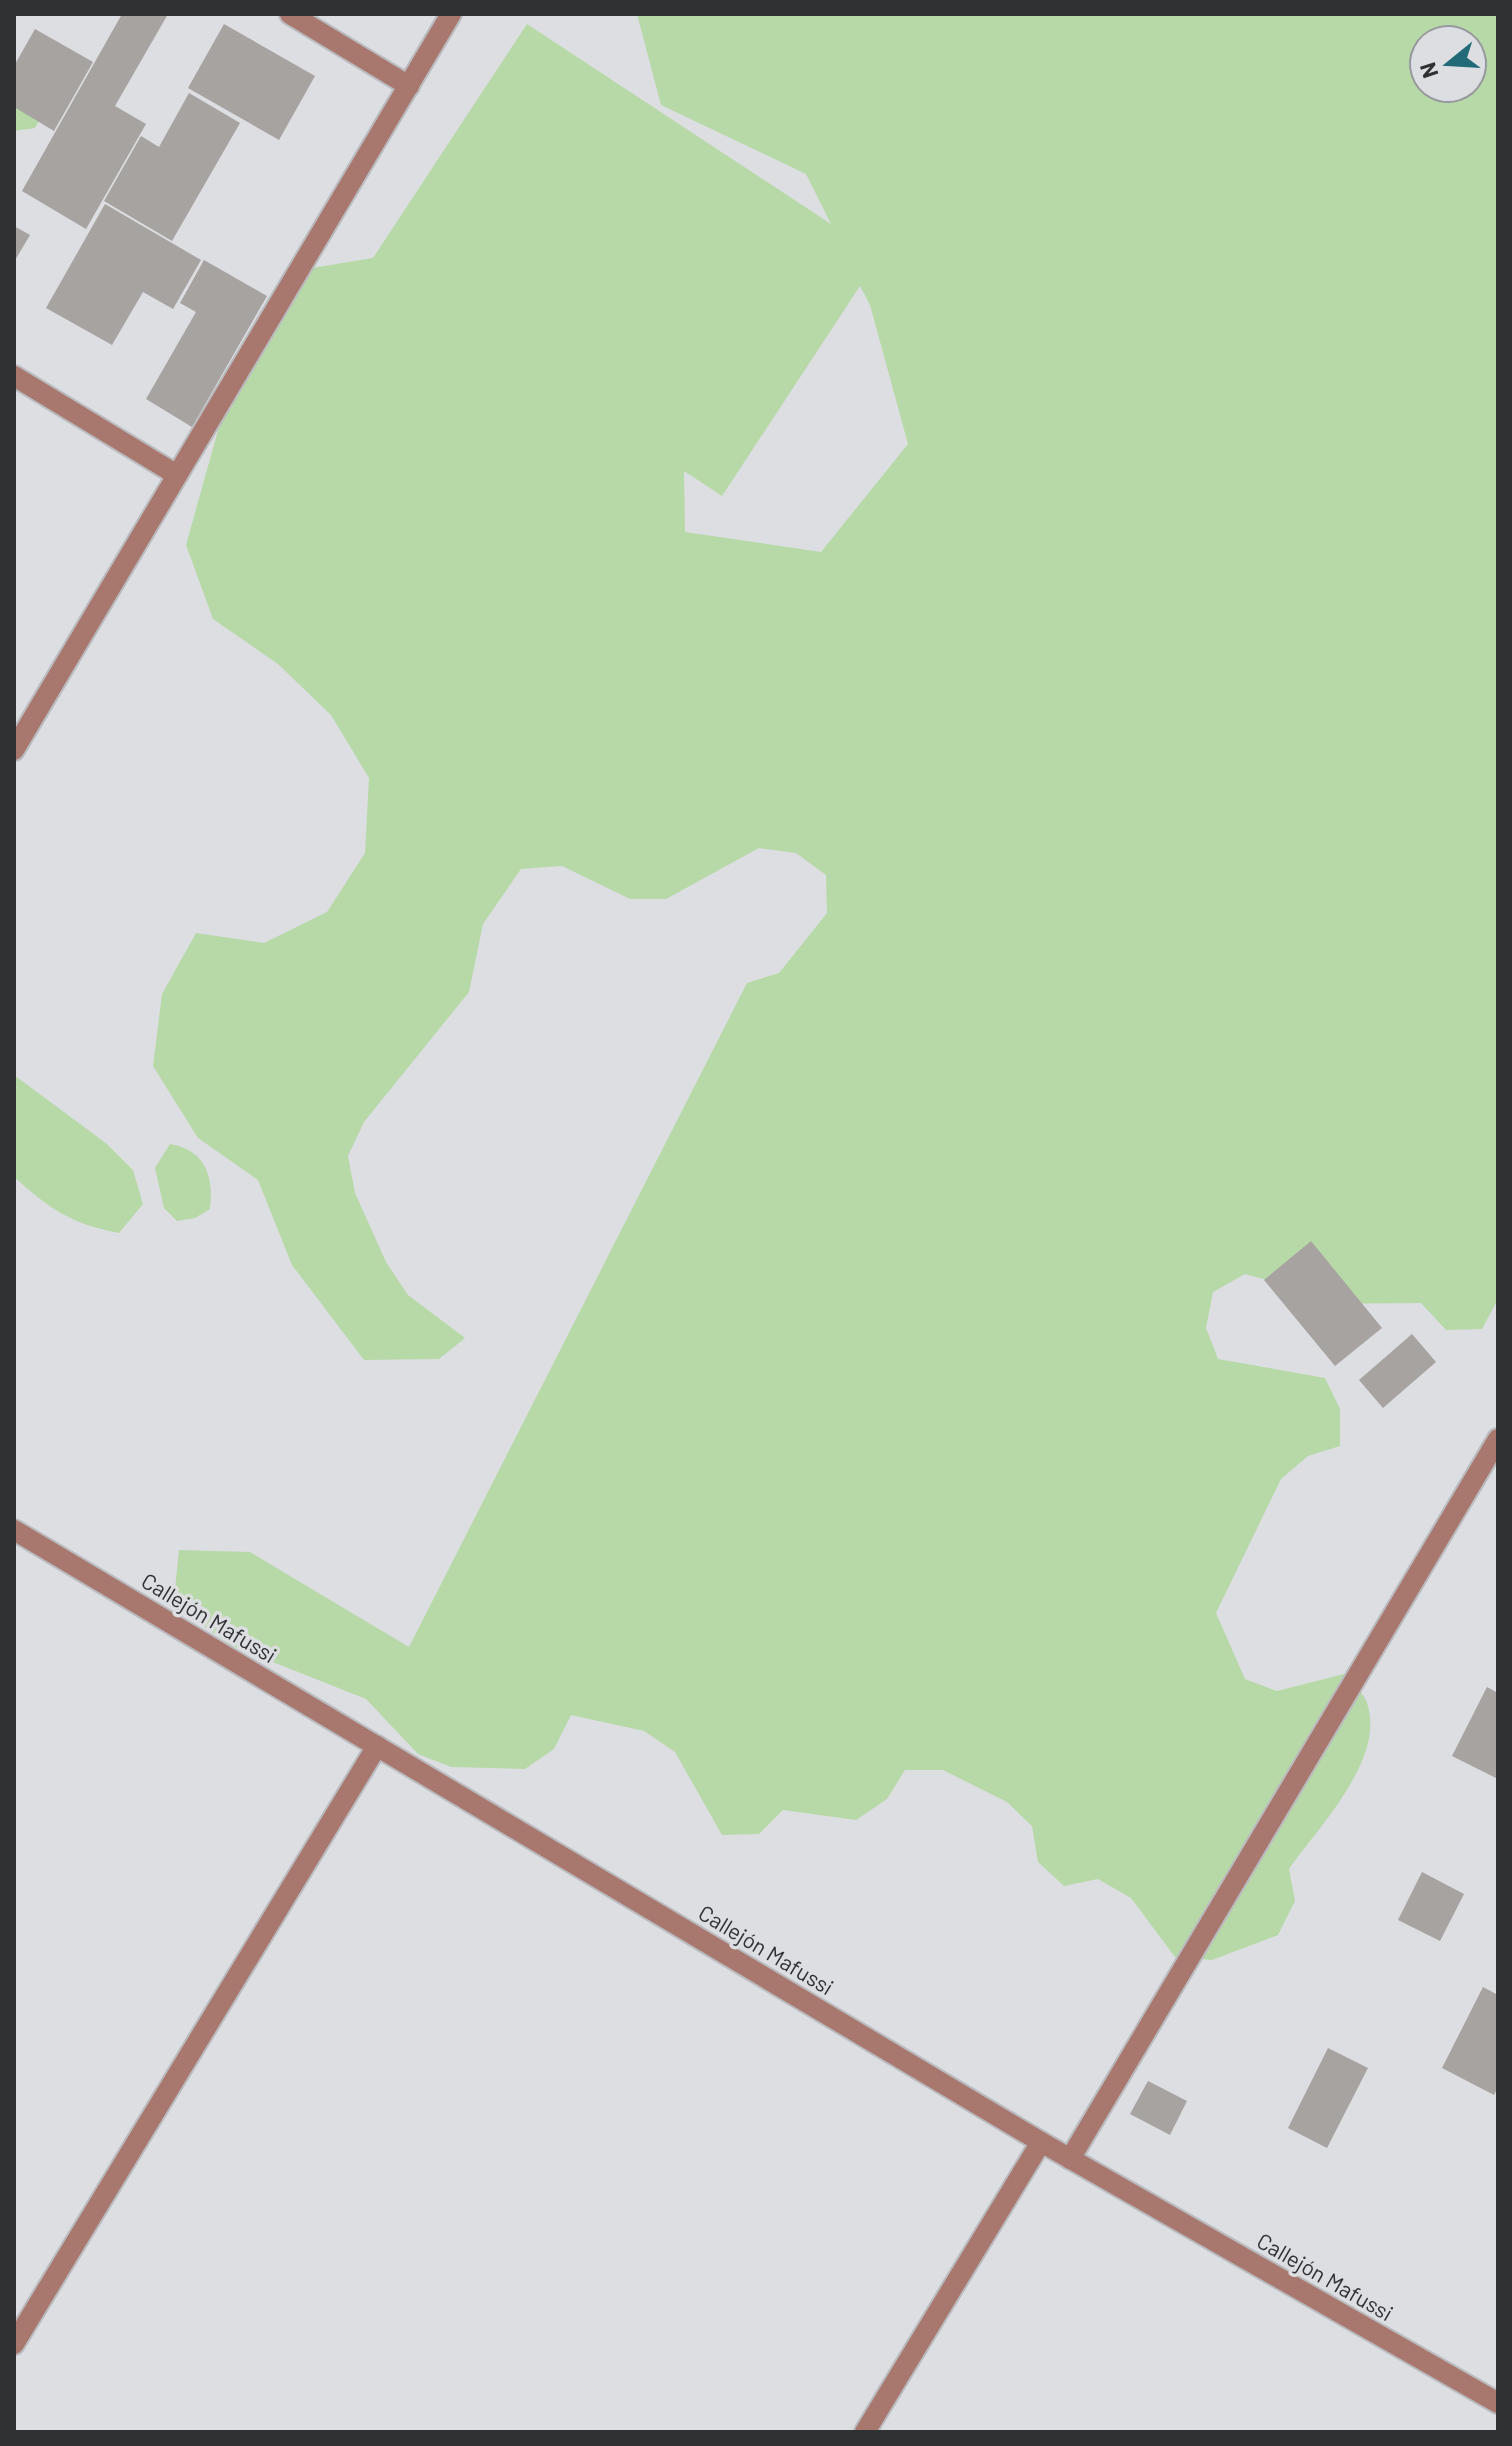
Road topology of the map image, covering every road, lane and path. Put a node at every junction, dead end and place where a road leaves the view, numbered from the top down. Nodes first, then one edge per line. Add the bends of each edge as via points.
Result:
1 (290, 14) edge
2 (451, 14) edge
3 (409, 86) junction
4 (14, 376) edge
5 (177, 475) junction
6 (14, 750) edge
7 (1498, 1439) edge
8 (14, 1530) edge
9 (377, 1746) junction
10 (1041, 2142) junction
11 (1070, 2159) junction
12 (14, 2344) edge
13 (1498, 2403) edge
14 (865, 2432) edge

1 - 3 street
2 - 3 street
3 - 5 street
4 - 5 street
5 - 6 street
7 - 11 street
8 - 9 street, Callejón Mafussi
9 - 10 street, Callejón Mafussi
9 - 12 street
10 - 11 street, Callejón Mafussi
10 - 14 street
11 - 13 street, Callejón Mafussi

